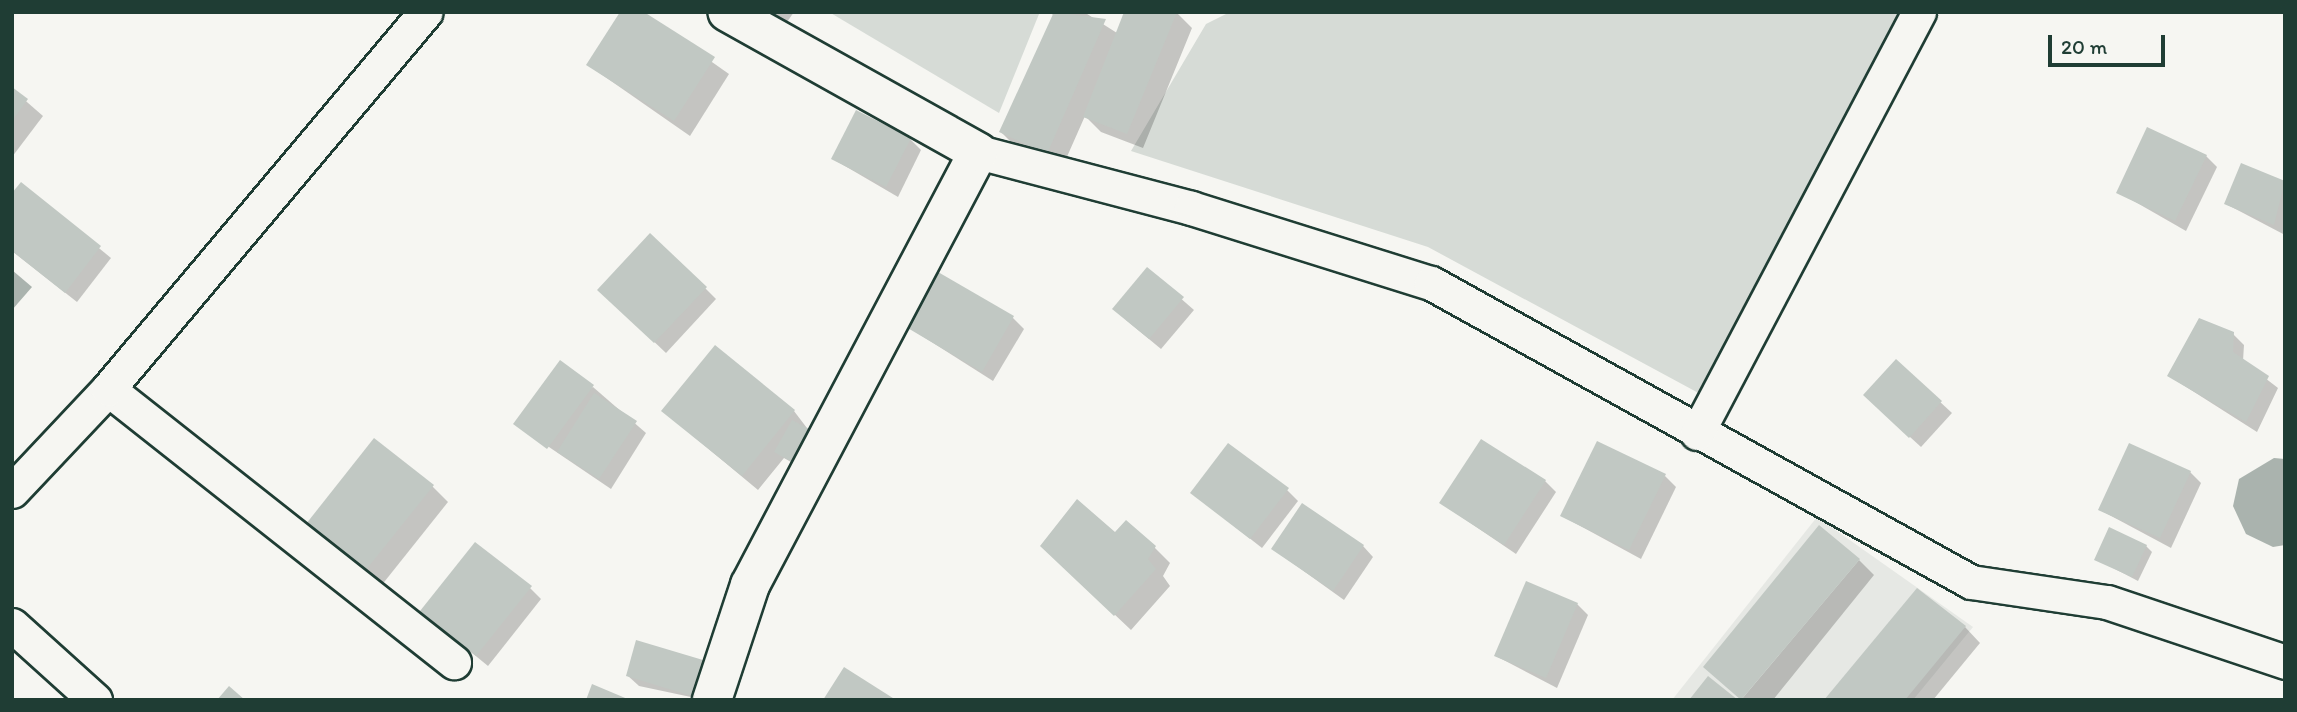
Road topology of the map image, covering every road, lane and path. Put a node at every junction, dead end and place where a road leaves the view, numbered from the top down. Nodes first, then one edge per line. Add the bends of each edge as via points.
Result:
1 (425, 12) edge
2 (727, 12) edge
3 (1919, 12) edge
4 (978, 152) junction
5 (108, 389) junction
6 (1697, 433) junction
7 (12, 491) edge
8 (12, 625) edge
9 (454, 662) dead end
10 (2285, 662) edge
11 (95, 700) edge
12 (712, 700) edge

1 - 5 street
2 - 4 street
3 - 6 street
4 - 6 street via 1191,208 1430,283
4 - 12 street via 750,585
5 - 7 street
5 - 9 street
6 - 10 street via 1971,582 2107,602
8 - 11 street

